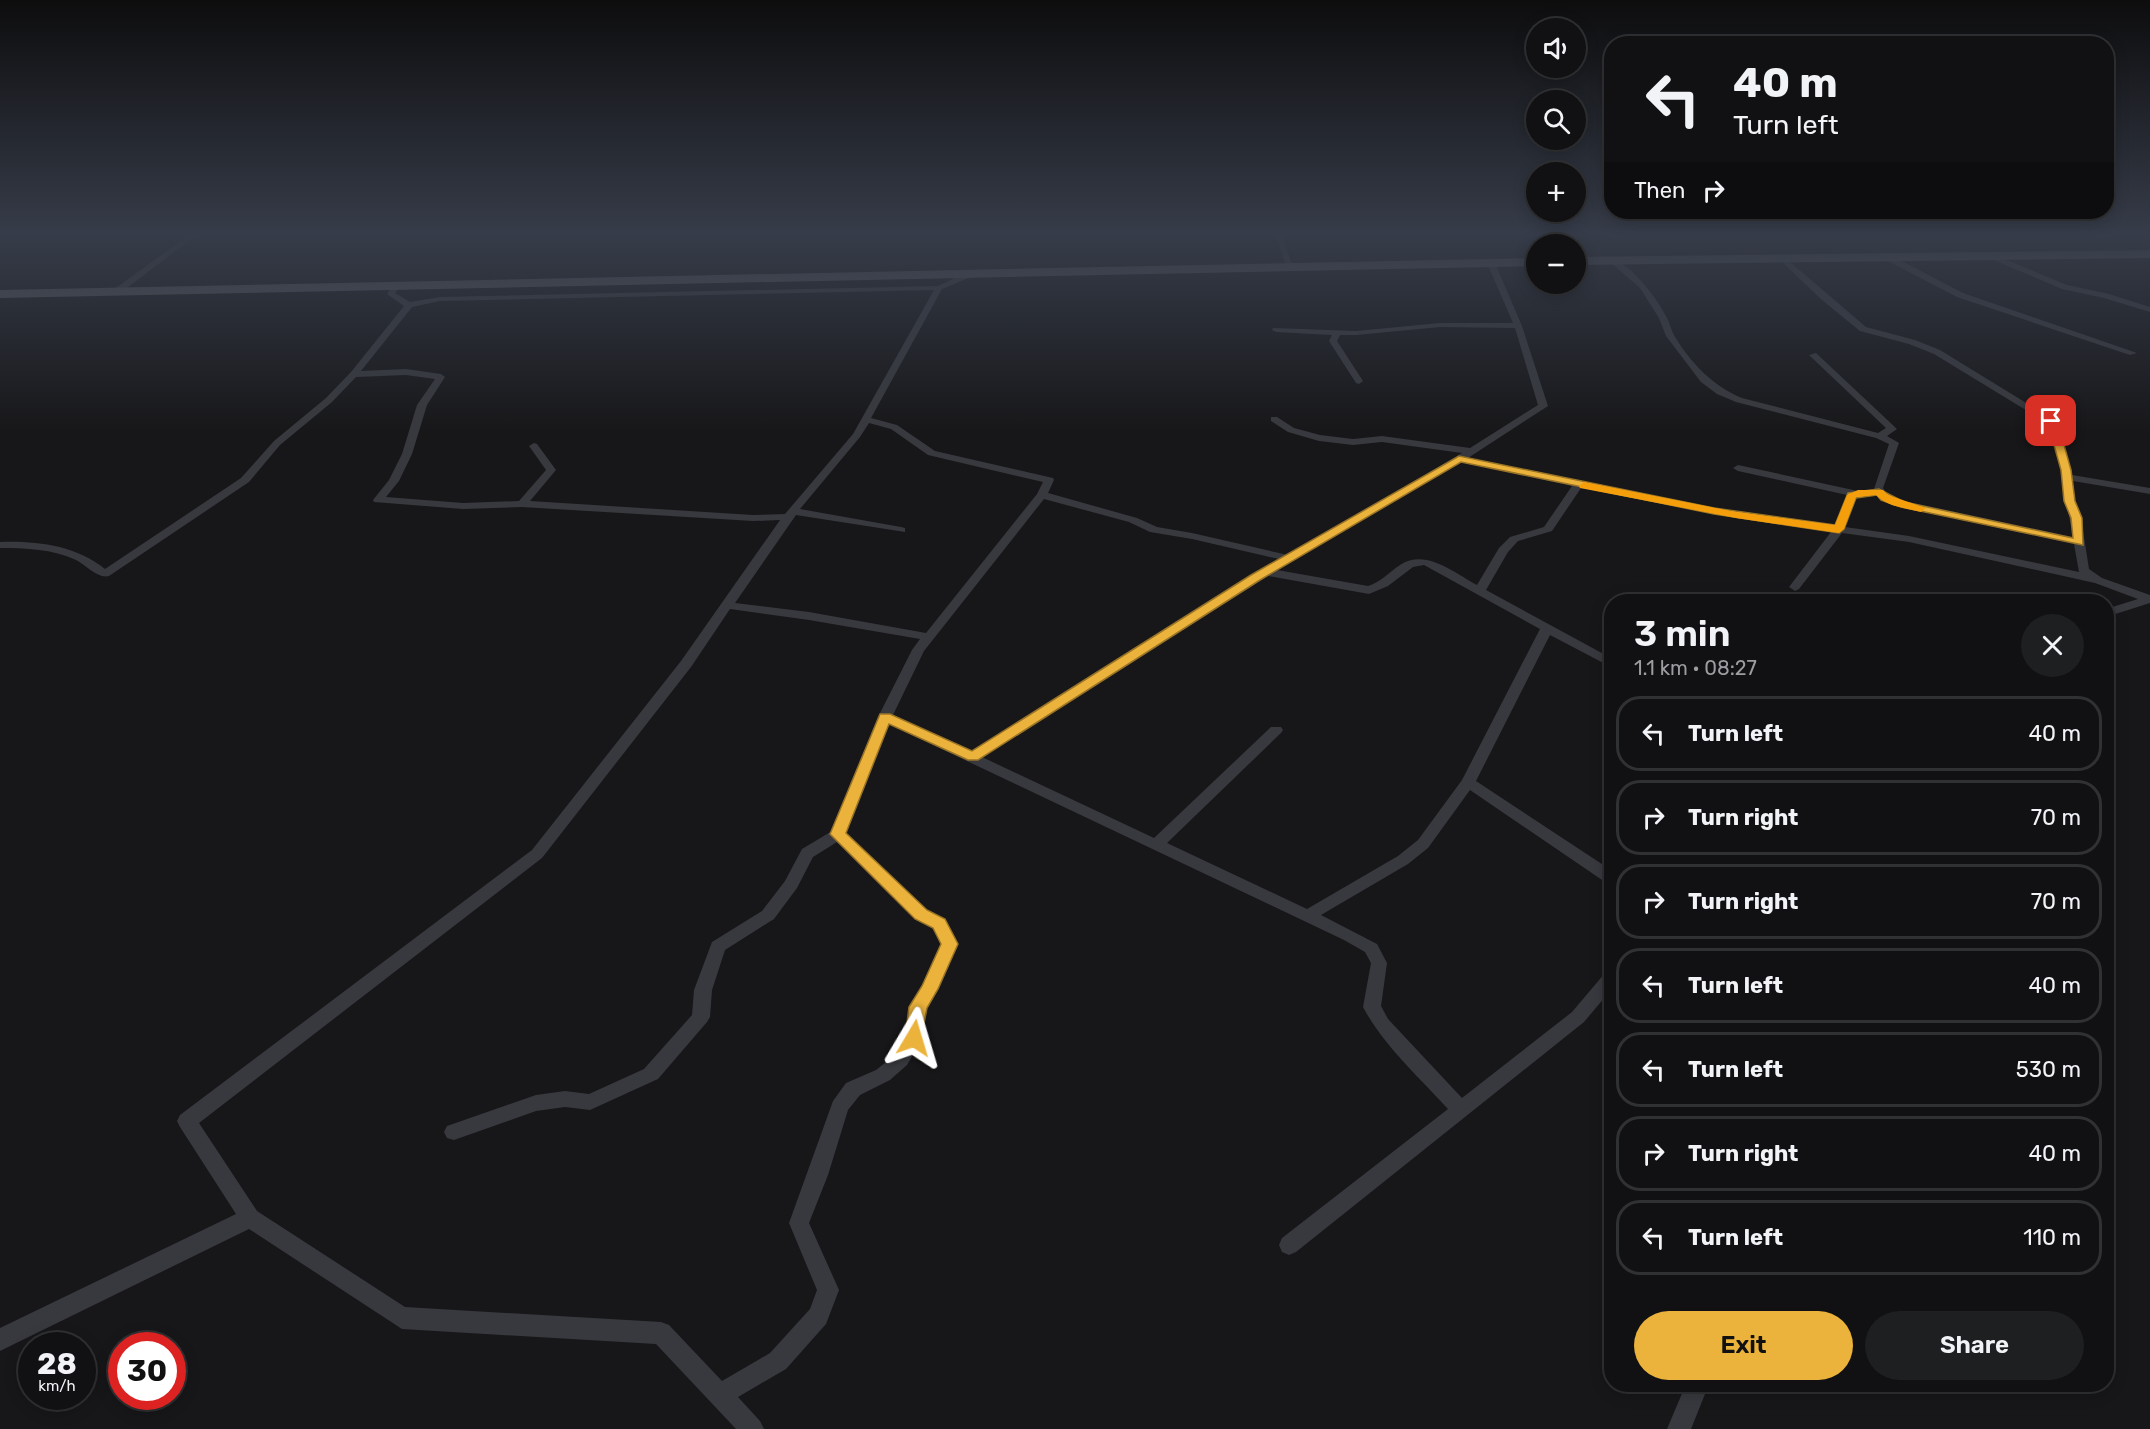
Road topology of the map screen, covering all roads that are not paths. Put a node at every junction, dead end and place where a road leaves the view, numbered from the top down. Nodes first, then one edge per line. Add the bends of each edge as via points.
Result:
1 (400, 300) edge
2 (436, 300) edge
3 (932, 300) edge
4 (1507, 300) edge
5 (1651, 300) edge
6 (1827, 300) edge
7 (1974, 300) edge
8 (2118, 300) edge
9 (409, 305) junction
10 (2150, 310) edge
11 (1518, 326) junction
12 (1276, 330) dead end
13 (1337, 332) junction
14 (2133, 353) dead end
15 (1813, 355) dead end
16 (354, 374) junction
17 (1359, 381) dead end
18 (866, 419) junction
19 (1274, 419) dead end
20 (1879, 436) junction
21 (534, 446) dead end
22 (1471, 451) junction
23 (1459, 459) junction
24 (1738, 468) dead end
25 (2067, 477) junction
26 (1579, 484) junction
27 (2150, 491) edge
28 (1879, 492) junction
29 (1856, 494) junction
30 (1042, 495) junction
31 (522, 504) junction
32 (790, 514) junction
33 (1839, 529) junction
34 (901, 530) dead end
35 (2079, 542) junction
36 (0, 545) edge
37 (1288, 558) junction
38 (1266, 572) junction
39 (2098, 580) junction
40 (1795, 587) dead end
41 (1480, 591) junction
42 (2149, 599) edge
43 (726, 605) junction
44 (2114, 610) edge
45 (1547, 628) junction
46 (929, 637) junction
47 (1604, 659) edge
48 (885, 717) junction
49 (1276, 730) dead end
50 (973, 757) junction
51 (1468, 782) junction
52 (838, 834) junction
53 (1156, 844) junction
54 (1604, 873) edge
55 (1306, 915) junction
56 (1604, 986) edge
57 (1461, 1110) junction
58 (454, 1132) dead end
59 (250, 1218) junction
60 (1289, 1245) dead end
61 (0, 1340) edge
62 (1695, 1392) edge
63 (720, 1395) junction
64 (752, 1429) edge
65 (1679, 1429) edge

1 - 9 street
2 - 9 street
3 - 18 street
4 - 11 street
5 - 20 street via 1670,336 1704,380 1720,392
6 - 25 street via 1863,329 1936,352 2051,421 2058,429
7 - 14 street
8 - 10 street
9 - 16 street
11 - 13 street via 1440,325 1368,333
11 - 22 street via 1543,406
12 - 13 street
13 - 17 street via 1333,341
15 - 20 street via 1886,420 1892,429
16 - 31 street via 406,372 441,377 422,405 394,481 378,500 463,506
16 - 36 street via 277,443 237,486 105,574 75,553 24,544
18 - 30 street via 894,428 932,453 1049,480
18 - 32 street
19 - 22 street via 1291,430 1319,438 1382,439
20 - 28 street via 1894,443
21 - 31 street via 551,470
22 - 23 street
23 - 26 street
23 - 37 street
24 - 29 street
25 - 27 street
25 - 35 street
26 - 33 street via 1736,515
26 - 41 street via 1548,529 1514,539 1503,550
28 - 29 street
28 - 35 street via 1901,504
29 - 33 street via 1852,495
30 - 37 street via 1133,520 1154,531
30 - 46 street
31 - 32 street via 753,518
32 - 34 street
32 - 43 street
33 - 39 street via 1909,539
33 - 40 street
35 - 39 street via 2084,570
37 - 38 street
38 - 41 street via 1368,590 1382,586 1405,565 1418,560
38 - 50 street
39 - 42 street
41 - 45 street
42 - 44 street
43 - 46 street
43 - 59 street via 686,664 537,854 187,1121
45 - 47 street
45 - 51 street
46 - 48 street via 918,650
48 - 50 street
48 - 52 street
49 - 53 street
50 - 53 street
51 - 54 street
51 - 55 street via 1417,849
52 - 58 street via 807,853 768,915 718,946 703,990 701,1017 651,1074 590,1102 565,1099 536,1103
52 - 63 street via 921,915 939,924 950,944 918,1007 914,1038 901,1060 883,1075 852,1089 830,1134 799,1223 828,1290 818,1316 778,1361
53 - 55 street
55 - 57 street via 1371,948 1379,963 1372,1007 1382,1024
56 - 57 street via 1578,1017
57 - 60 street
59 - 61 street
59 - 63 street via 402,1318 661,1333
62 - 65 street
63 - 64 street

